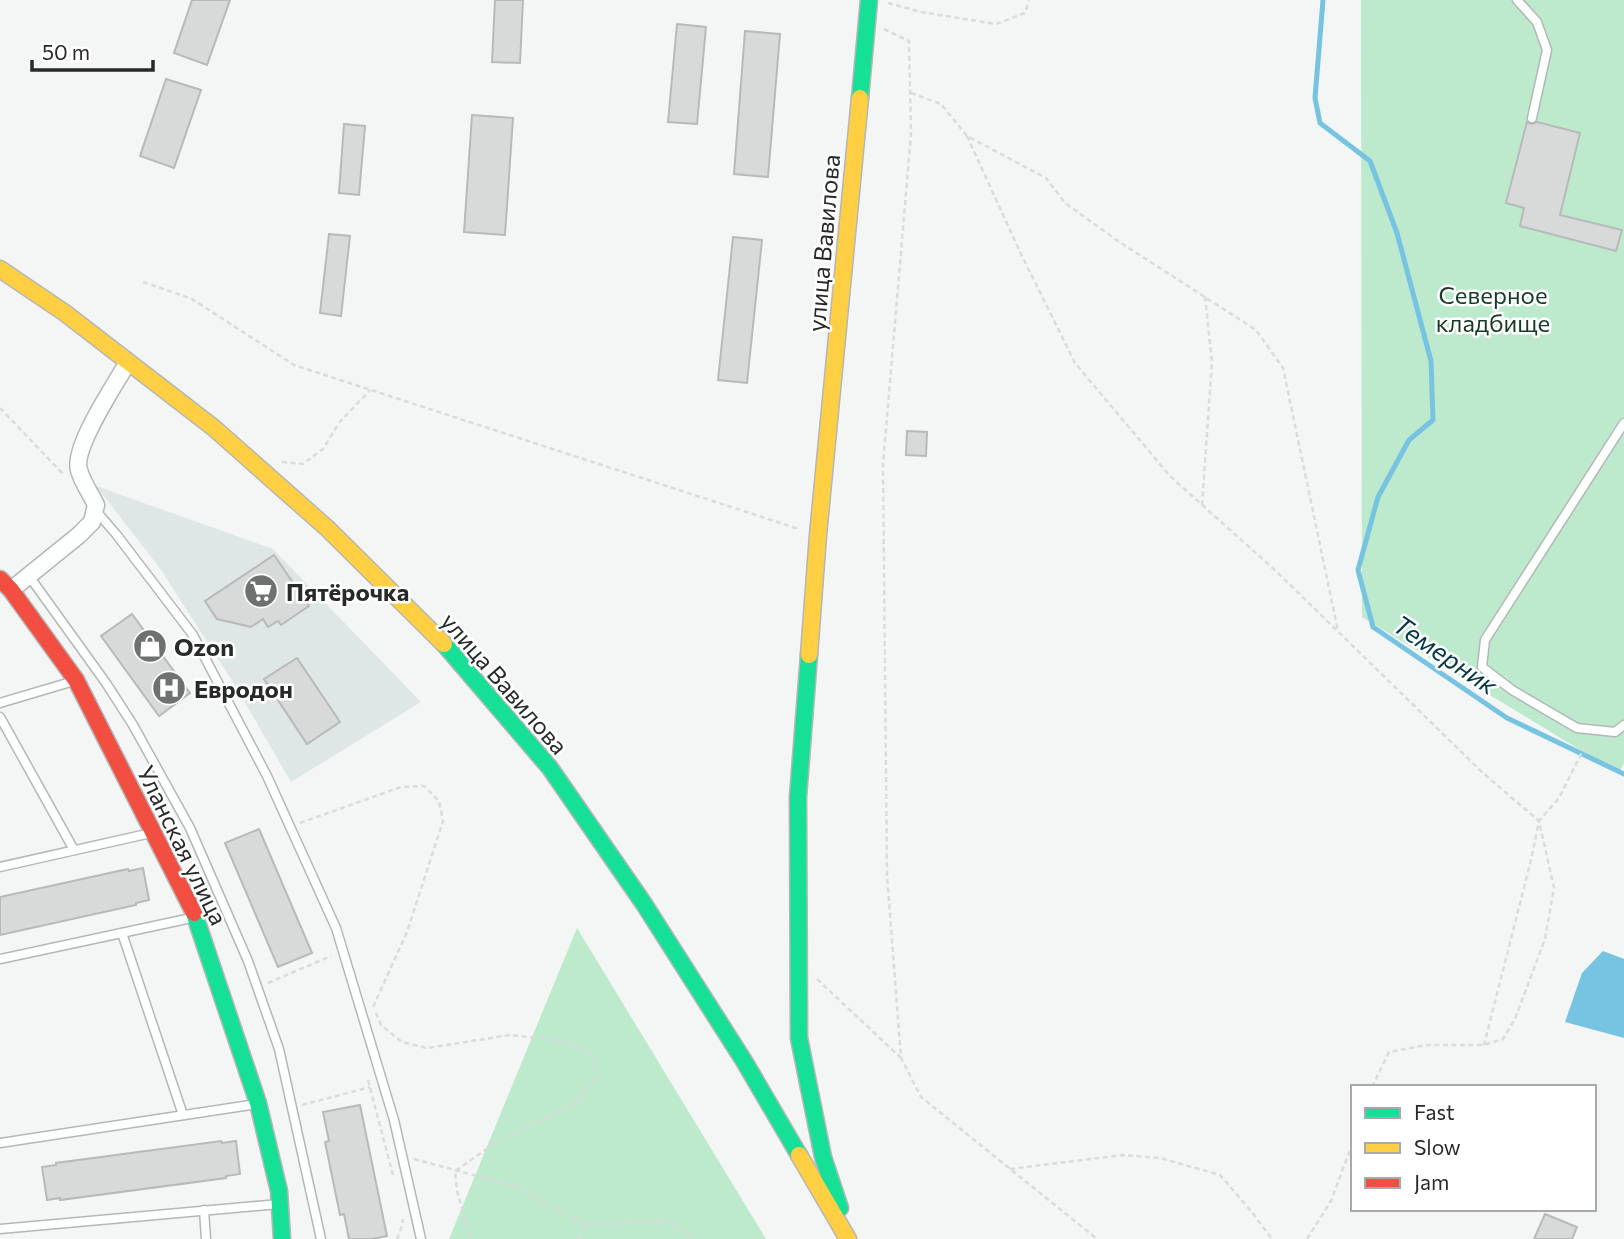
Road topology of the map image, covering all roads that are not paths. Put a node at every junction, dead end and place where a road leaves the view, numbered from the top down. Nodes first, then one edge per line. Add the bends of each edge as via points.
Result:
1 (869, 0) edge
2 (1517, 0) edge
3 (1532, 118) dead end
4 (0, 269) edge
5 (128, 362) junction
6 (1624, 423) edge
7 (96, 511) junction
8 (29, 576) junction
9 (9, 592) edge
10 (76, 680) junction
11 (0, 703) edge
12 (0, 717) edge
13 (1624, 725) edge
14 (153, 832) junction
15 (74, 850) junction
16 (0, 867) edge
17 (196, 917) junction
18 (122, 933) junction
19 (0, 959) edge
20 (258, 1103) junction
21 (183, 1115) junction
22 (0, 1143) edge
23 (280, 1203) junction
24 (204, 1210) junction
25 (0, 1229) edge
26 (206, 1239) edge
27 (282, 1239) edge
28 (321, 1239) edge
29 (421, 1239) edge
30 (849, 1239) edge

1 - 30 street, улица Вавилова via 798,797 799,1038 823,1157
2 - 3 lane via 1537,23 1547,50
4 - 5 street, улица Вавилова
5 - 7 street via 78,459
5 - 30 street, улица Вавилова via 214,428 328,529 444,645 550,768 687,971
6 - 13 lane via 1485,640 1482,667 1577,728 1615,732
7 - 8 street via 92,522
7 - 29 lane via 193,635 291,826 336,928 394,1120
8 - 9 street
8 - 28 lane via 133,726 206,864 279,1049
9 - 10 street, Уланская улица
10 - 11 lane
10 - 14 street, Уланская улица
12 - 15 lane
14 - 15 lane
14 - 17 street, Уланская улица
15 - 16 lane
17 - 18 lane
17 - 20 street, Уланская улица
18 - 19 lane
18 - 21 lane
20 - 21 lane
20 - 23 street, Уланская улица
21 - 22 lane
23 - 24 lane
23 - 27 street, Уланская улица
24 - 25 lane
24 - 26 lane

